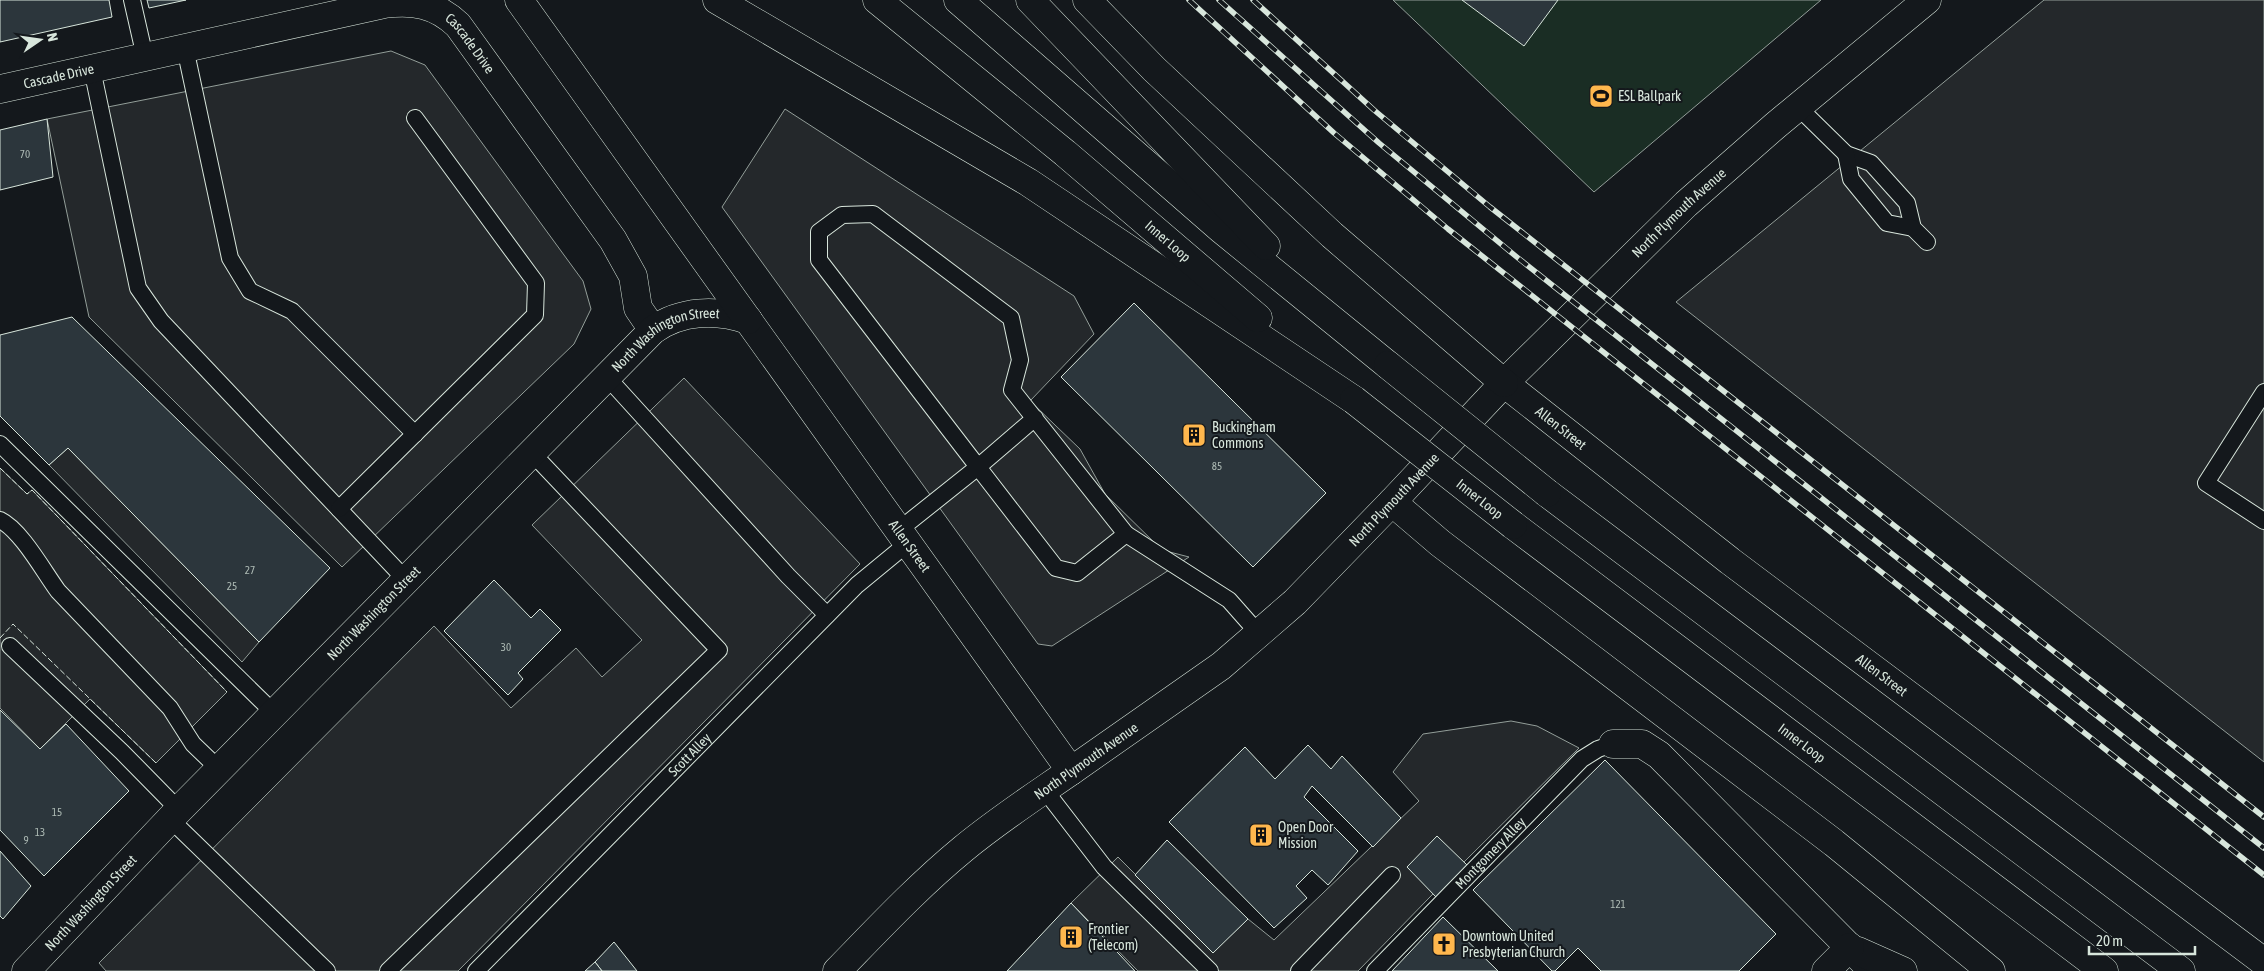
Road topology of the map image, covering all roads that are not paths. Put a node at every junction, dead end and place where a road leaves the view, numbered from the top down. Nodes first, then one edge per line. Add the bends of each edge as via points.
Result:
1 (132, 0) edge
2 (519, 0) edge
3 (717, 0) edge
4 (876, 0) edge
5 (958, 0) edge
6 (1030, 0) edge
7 (1087, 0) edge
8 (1927, 0) edge
9 (357, 5) edge
10 (186, 48) junction
11 (145, 57) junction
12 (92, 69) junction
13 (0, 89) edge
14 (1798, 107) junction
15 (415, 118) dead end
16 (1846, 154) junction
17 (1913, 228) junction
18 (1927, 242) dead end
19 (748, 320) junction
20 (653, 330) junction
21 (1388, 365) junction
22 (607, 377) junction
23 (1504, 383) junction
24 (2264, 392) edge
25 (1354, 400) junction
26 (1035, 418) junction
27 (414, 434) junction
28 (0, 444) edge
29 (532, 453) junction
30 (978, 467) junction
31 (1392, 502) junction
32 (339, 509) junction
33 (0, 520) edge
34 (2264, 521) edge
35 (1126, 534) junction
36 (904, 537) junction
37 (406, 580) junction
38 (827, 615) junction
39 (1259, 634) junction
40 (10, 646) dead end
41 (274, 713) junction
42 (1613, 744) joint
43 (219, 769) junction
44 (1071, 770) junction
45 (1044, 789) junction
46 (175, 814) junction
47 (1392, 875) dead end
48 (1850, 947) junction
49 (2264, 962) edge
50 (26, 971) edge
51 (327, 971) edge
52 (388, 971) edge
53 (476, 971) edge
54 (837, 971) edge
55 (1210, 971) edge
56 (1299, 971) edge
57 (1375, 971) edge
58 (1826, 971) edge
59 (1873, 971) edge
60 (1903, 971) edge
61 (1991, 971) edge
62 (2104, 971) edge
63 (2181, 971) edge

1 - 11 lane
2 - 19 main road, Allen Street
3 - 25 main road via 1028,182
4 - 25 main road, Inner Loop via 1072,158
5 - 21 main road via 1208,218
6 - 21 main road via 1251,231
7 - 23 main road, Allen Street via 1161,75 1332,235
8 - 14 main road, North Plymouth Avenue
9 - 10 main road, Cascade Drive
9 - 20 main road, Cascade Drive via 420,4 440,10 458,25 621,251 633,276 638,308
10 - 11 main road, Cascade Drive
10 - 27 lane via 230,258 250,291 292,311
11 - 12 main road, Cascade Drive
12 - 13 main road, Cascade Drive
12 - 32 lane via 138,288 161,321
14 - 16 lane
14 - 23 main road, North Plymouth Avenue via 1686,204
15 - 27 lane via 536,283 535,315
16 - 17 lane via 1872,163 1908,203
16 - 17 lane via 1852,180 1887,222
17 - 18 lane
19 - 20 main road, North Washington Street via 723,313 698,314 675,318
19 - 36 main road, Allen Street
20 - 22 main road, North Washington Street
21 - 63 main road, bridge via 1547,493
22 - 29 main road, North Washington Street
22 - 38 lane
23 - 31 main road, North Plymouth Avenue
23 - 49 main road, Allen Street via 1730,561
24 - 34 lane via 2206,483
25 - 62 main road, Inner Loop, bridge via 1513,525
26 - 30 lane, Scott Alley
26 - 30 lane via 1012,390 1020,360 1011,318 873,214 842,215 819,232 819,260
26 - 35 lane
27 - 32 lane
28 - 41 lane
29 - 37 main road, North Washington Street
29 - 52 lane via 719,650
30 - 35 lane via 1056,568 1077,574
30 - 36 lane, Scott Alley
31 - 39 main road, North Plymouth Avenue via 1319,578
31 - 61 main road via 1440,543 1834,843
32 - 37 lane
33 - 43 lane via 35,555 58,591 170,708 193,744
35 - 39 lane via 1228,600
36 - 38 lane, Scott Alley
36 - 44 main road, Allen Street
37 - 41 main road, North Washington Street
38 - 53 lane, Scott Alley
39 - 44 main road, North Plymouth Avenue via 1205,678
40 - 46 lane via 122,752
41 - 43 main road, North Washington Street
42 - 48 main road via 1642,744 1659,755
42 - 57 lane, Montgomery Alley via 1582,760
43 - 46 main road, North Washington Street
44 - 45 main road, North Plymouth Avenue
45 - 54 main road, North Plymouth Avenue via 982,833 942,867
45 - 55 lane via 1104,867
46 - 50 main road, North Washington Street
46 - 51 lane
47 - 56 lane
48 - 58 main road
48 - 59 main road
48 - 60 main road

